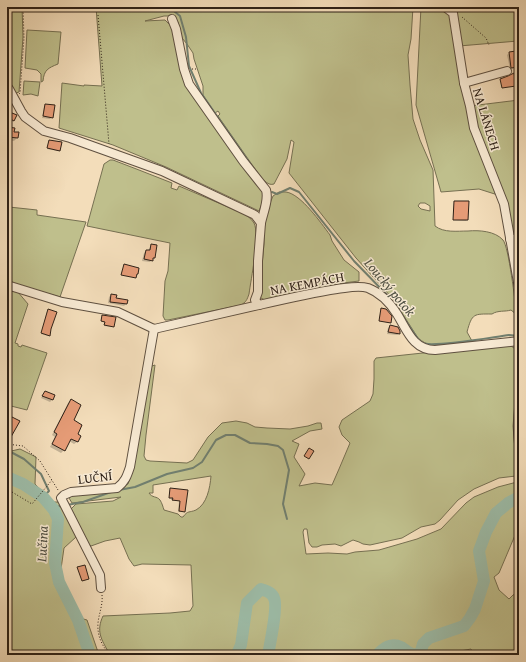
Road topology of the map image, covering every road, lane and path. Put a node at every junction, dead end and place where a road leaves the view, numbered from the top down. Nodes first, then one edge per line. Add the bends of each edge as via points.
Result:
1 (23, 7) edge
2 (445, 7) edge
3 (453, 13) junction
4 (98, 15) dead end
5 (172, 19) dead end
6 (488, 45) dead end
7 (197, 69) dead end
8 (192, 70) dead end
9 (507, 71) dead end
10 (464, 82) junction
11 (7, 86) edge
12 (14, 98) junction
13 (110, 152) junction
14 (260, 223) junction
15 (515, 239) edge
16 (7, 286) edge
17 (519, 288) edge
18 (259, 305) junction
19 (154, 329) junction
20 (519, 341) edge
21 (519, 407) edge
22 (519, 443) edge
23 (7, 444) edge
24 (52, 480) junction
25 (7, 489) edge
26 (62, 498) junction
27 (101, 588) joint
28 (110, 655) edge

1 - 12 path via 24,38 20,93
2 - 3 street
3 - 6 path via 464,18 486,38
3 - 10 street, NA LÁNECH
4 - 13 path
5 - 14 street, NA KEMPÁCH via 190,84 266,190 267,198
7 - 8 path
9 - 10 street
10 - 15 street, NA LÁNECH via 474,128
11 - 12 street
12 - 13 street via 25,117 44,131
13 - 14 street via 170,175 255,215
14 - 18 street, NA KEMPÁCH via 258,292 255,300
15 - 17 street, NA LÁNECH
16 - 19 street via 62,302 118,312
18 - 19 street
18 - 20 street, NA KEMPÁCH via 316,292 367,288 390,304 409,334 423,348 435,350
19 - 26 street, LUČNÍ via 126,479 117,488 71,492
21 - 22 street
23 - 24 path via 23,446 40,461
24 - 25 path via 32,504
24 - 26 path
26 - 27 street via 100,575
27 - 28 path via 103,601 98,624 99,637

